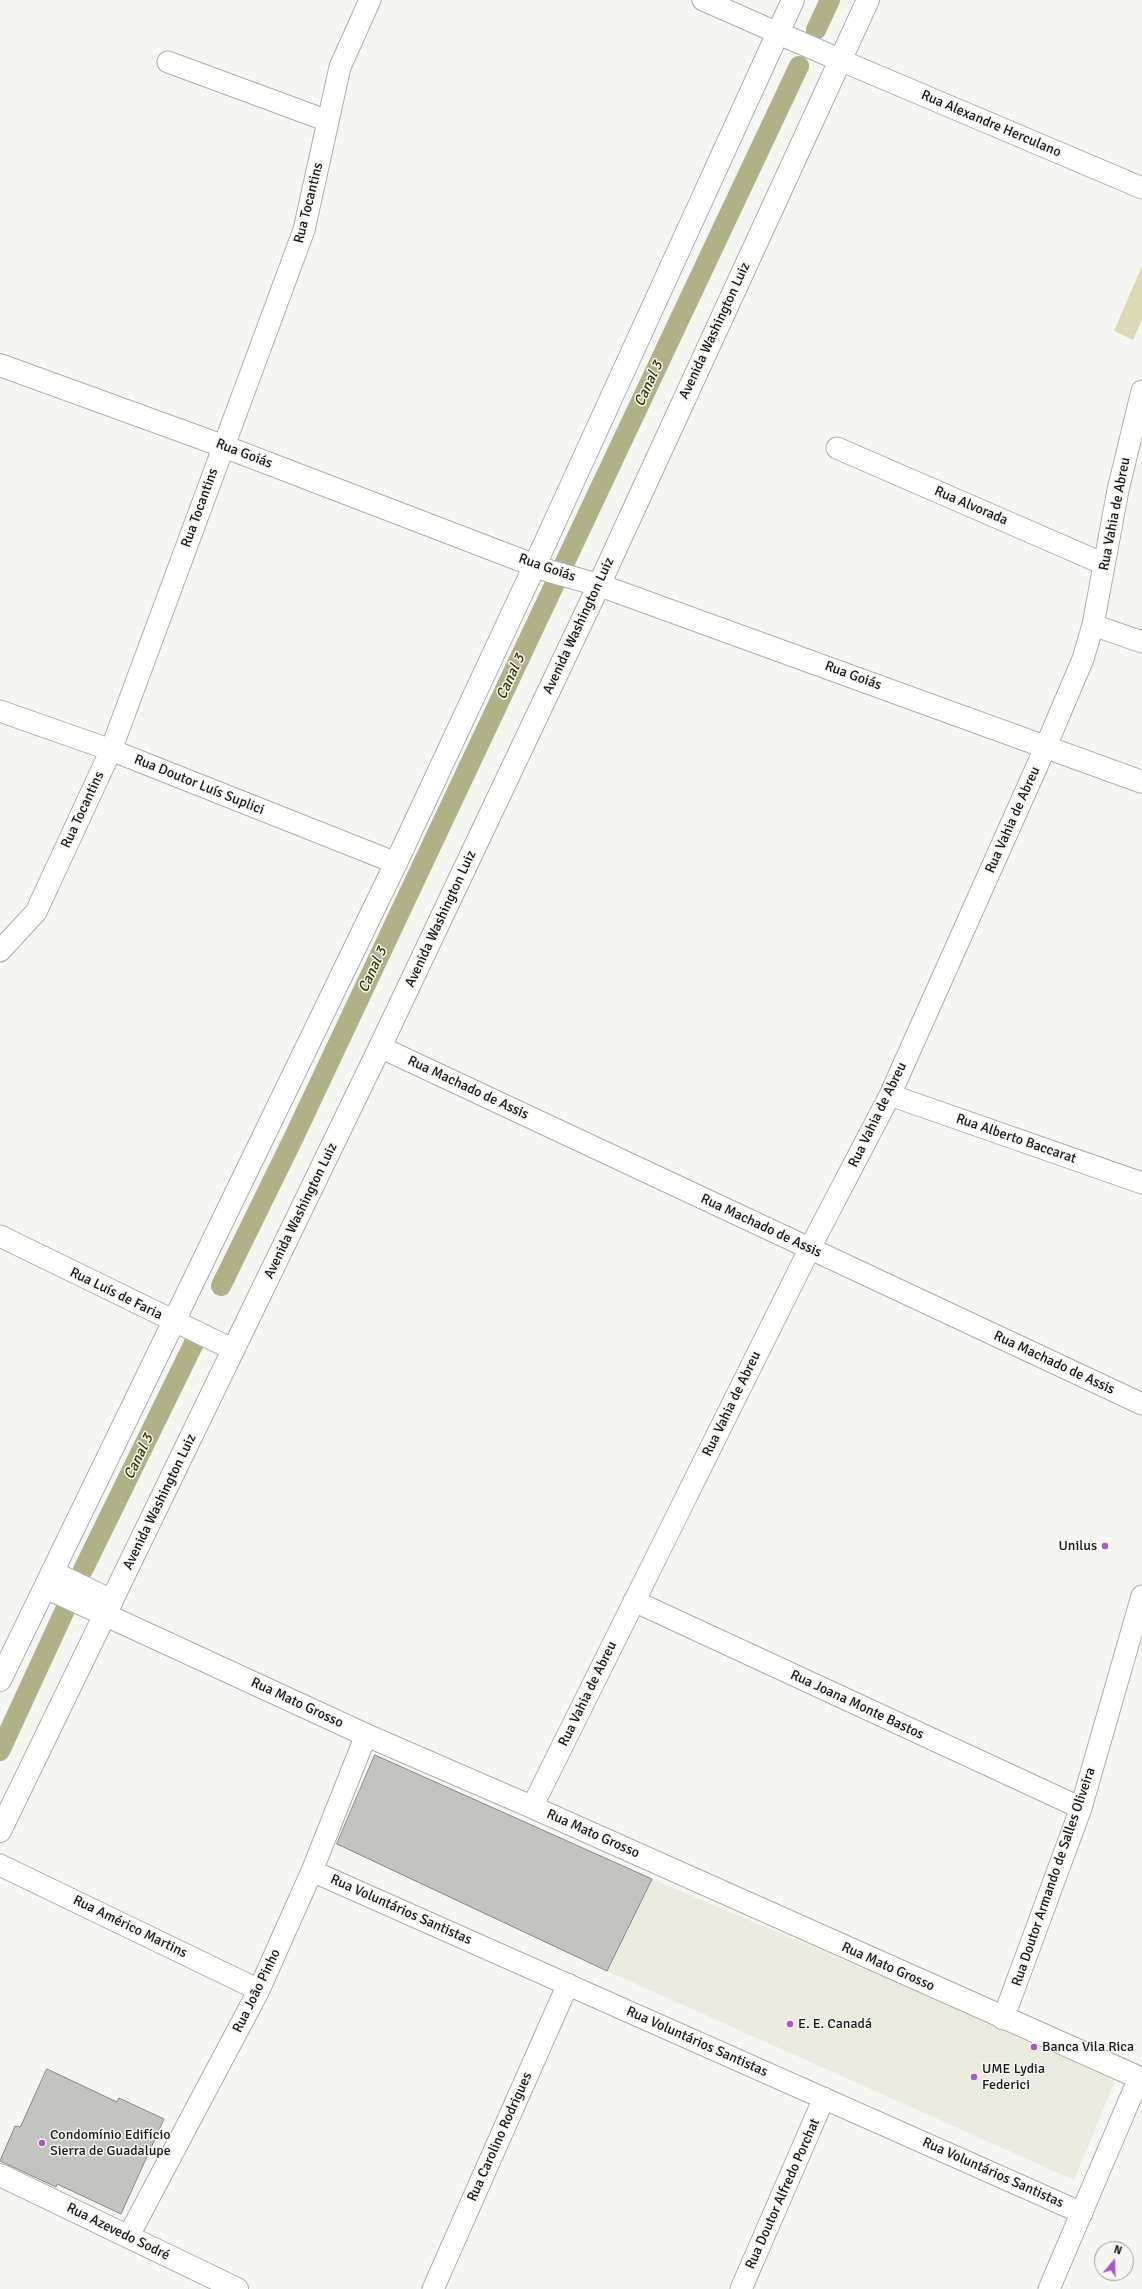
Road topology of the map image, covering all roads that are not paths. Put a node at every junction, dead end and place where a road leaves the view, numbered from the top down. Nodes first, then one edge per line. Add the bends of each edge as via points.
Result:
1 (370, 0) edge
2 (703, 0) edge
3 (793, 0) edge
4 (868, 0) edge
5 (784, 35) junction
6 (831, 56) junction
7 (168, 62) dead end
8 (328, 121) junction
9 (1142, 188) edge
10 (0, 365) edge
11 (1142, 391) edge
12 (223, 446) junction
13 (837, 448) dead end
14 (1104, 564) junction
15 (542, 568) junction
16 (588, 582) junction
17 (1093, 625) junction
18 (1142, 642) edge
19 (0, 711) edge
20 (1046, 746) junction
21 (112, 750) junction
22 (1142, 782) edge
23 (396, 863) junction
24 (0, 951) edge
25 (380, 1047) junction
26 (890, 1095) junction
27 (1142, 1183) edge
28 (0, 1236) edge
29 (810, 1248) junction
30 (173, 1322) junction
31 (234, 1350) junction
32 (1142, 1404) edge
33 (49, 1580) junction
34 (1142, 1596) edge
35 (634, 1602) junction
36 (108, 1608) junction
37 (0, 1680) edge
38 (366, 1735) junction
39 (532, 1807) junction
40 (1081, 1808) junction
41 (0, 1831) edge
42 (0, 1865) edge
43 (312, 1871) junction
44 (568, 1984) junction
45 (259, 1990) junction
46 (1004, 2019) junction
47 (1140, 2078) edge
48 (824, 2098) junction
49 (0, 2175) edge
50 (1082, 2212) junction
51 (128, 2237) junction
52 (228, 2287) edge
53 (433, 2289) edge
54 (741, 2289) edge
55 (1049, 2289) edge

1 - 8 street, Rua Tocantins via 340,67
2 - 5 street
3 - 5 main road
4 - 6 main road, Avenida Washington Luiz
5 - 6 main road
5 - 15 main road
6 - 9 street, Rua Alexandre Herculano
6 - 16 main road, Avenida Washington Luiz
7 - 8 street
8 - 12 street, Rua Tocantins via 304,230
10 - 12 main road, Rua Goiás
11 - 14 street, Rua Vahia de Abreu via 1118,490
12 - 15 main road, Rua Goiás
12 - 21 street, Rua Tocantins
13 - 14 street, Rua Alvorada
14 - 17 street, Rua Vahia de Abreu
15 - 16 main road, Rua Goiás
15 - 23 main road
16 - 20 main road, Rua Goiás
16 - 25 main road, Avenida Washington Luiz
17 - 18 street
17 - 20 street, Rua Vahia de Abreu via 1083,659
19 - 21 street, Rua Doutor Luís Suplici
20 - 22 main road, Rua Goiás
20 - 26 street, Rua Vahia de Abreu
21 - 23 street, Rua Doutor Luís Suplici
21 - 24 street, Rua Tocantins via 36,912
23 - 30 main road
25 - 29 street, Rua Machado de Assis
25 - 31 main road, Avenida Washington Luiz
26 - 27 street, Rua Alberto Baccarat
26 - 29 street, Rua Vahia de Abreu
28 - 30 street, Rua Luís de Faria
29 - 32 street, Rua Machado de Assis
29 - 35 street, Rua Vahia de Abreu
30 - 31 street, Rua Luís de Faria
30 - 33 main road
31 - 36 main road, Avenida Washington Luiz
33 - 36 main road, Rua Mato Grosso
33 - 37 main road
34 - 40 street, Rua Doutor Armando de Salles Oliveira
35 - 39 street, Rua Vahia de Abreu
35 - 40 street, Rua Joana Monte Bastos
36 - 38 main road, Rua Mato Grosso
36 - 41 main road, Avenida Washington Luiz
38 - 39 main road, Rua Mato Grosso
38 - 43 street, Rua João Pinho
39 - 46 main road, Rua Mato Grosso
40 - 46 street, Rua Doutor Armando de Salles Oliveira
42 - 45 street, Rua Américo Martins
43 - 44 street, Rua Voluntários Santistas
43 - 45 street, Rua João Pinho
44 - 48 street, Rua Voluntários Santistas
44 - 53 street, Rua Carolino Rodrigues
45 - 51 street, Rua João Pinho
46 - 47 main road, Rua Mato Grosso
47 - 50 street
48 - 50 street, Rua Voluntários Santistas
48 - 54 street, Rua Doutor Alfredo Porchat
49 - 51 main road, Rua Azevedo Sodré
50 - 55 street
51 - 52 main road, Rua Azevedo Sodré

